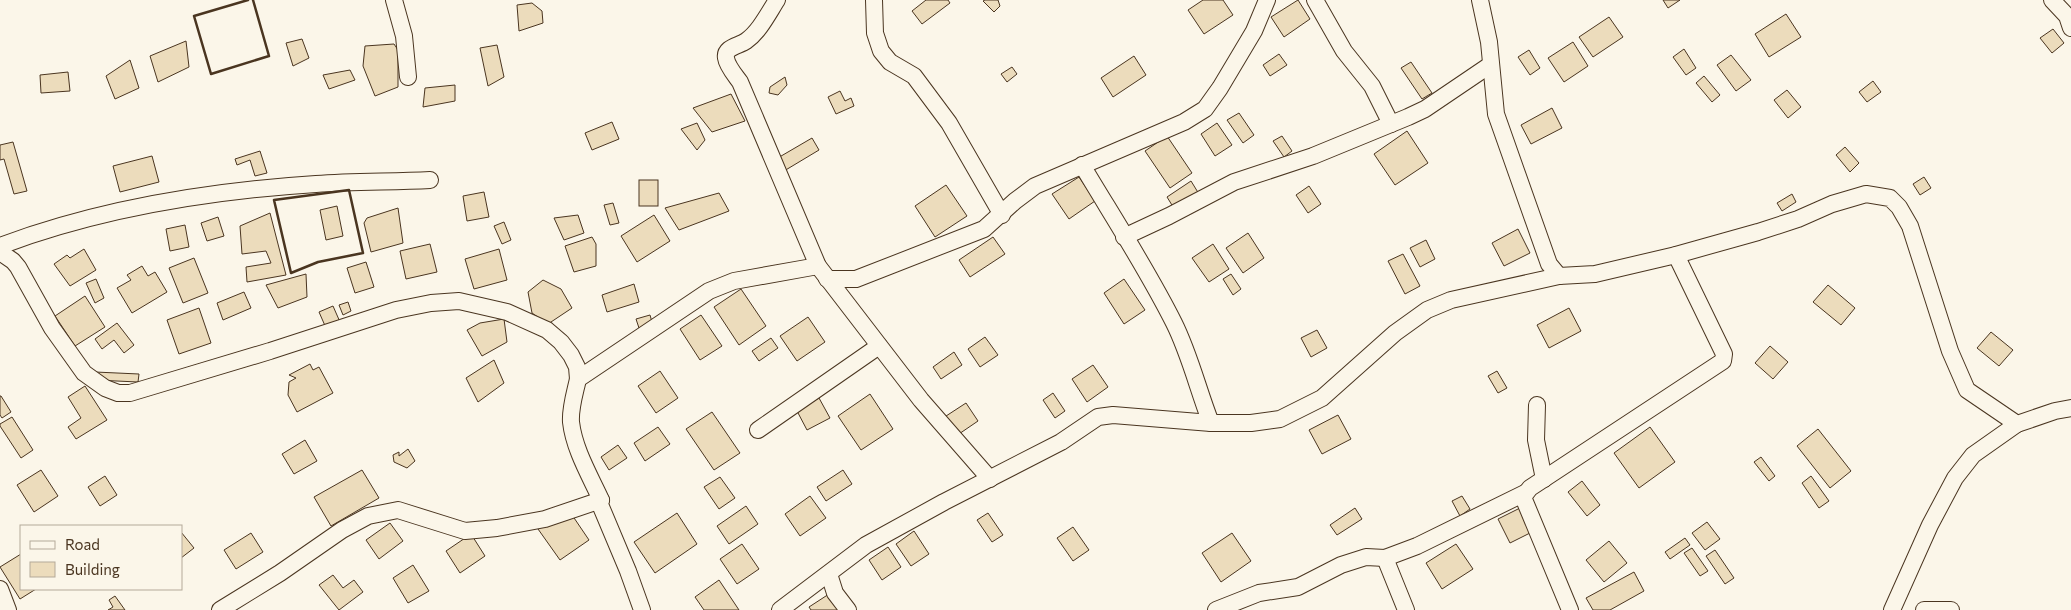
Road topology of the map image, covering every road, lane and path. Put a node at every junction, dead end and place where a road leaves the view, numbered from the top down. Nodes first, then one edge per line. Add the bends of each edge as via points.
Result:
1 (394, 0) edge
2 (777, 0) edge
3 (874, 0) edge
4 (1267, 0) edge
5 (1315, 0) edge
6 (1480, 0) edge
7 (2052, 0) edge
8 (2071, 28) edge
9 (1490, 65) junction
10 (408, 77) dead end
11 (1390, 124) junction
12 (1082, 165) junction
13 (430, 180) dead end
14 (1002, 215) junction
15 (1124, 237) junction
16 (0, 246) edge
17 (0, 252) edge
18 (1676, 255) junction
19 (822, 272) junction
20 (1559, 276) junction
21 (879, 346) junction
22 (578, 379) junction
23 (1537, 405) dead end
24 (2071, 408) edge
25 (1211, 423) junction
26 (2017, 424) junction
27 (758, 430) dead end
28 (1544, 479) junction
29 (990, 480) junction
30 (1526, 493) junction
31 (601, 500) junction
32 (1385, 558) junction
33 (829, 574) junction
34 (0, 589) edge
35 (8, 610) edge
36 (220, 610) edge
37 (642, 610) edge
38 (780, 610) edge
39 (848, 610) edge
40 (1216, 610) edge
41 (1406, 610) edge
42 (1570, 610) edge
43 (1892, 610) edge
44 (1924, 610) edge
45 (1951, 610) edge

1 - 10 street via 404,36
2 - 19 street via 747,41 727,51 726,57 740,82
3 - 14 street via 875,33 881,51 890,62 914,76 939,109
4 - 12 street via 1254,31 1205,109 1184,122
5 - 11 street via 1344,51 1372,86
6 - 9 street via 1489,42
7 - 8 street via 2066,16
9 - 11 street via 1425,109
9 - 20 street via 1496,114 1549,264
11 - 15 street via 1314,156 1234,182
12 - 14 street via 1035,186
12 - 15 street
13 - 16 street via 317,183 206,194 122,209
14 - 19 street via 984,229 856,279
15 - 25 street via 1174,323
17 - 22 street via 18,267 52,328 84,373 118,393 130,393 396,310 459,301 507,312 547,330 562,342 571,355
18 - 20 street via 1594,274
18 - 26 street via 1766,230 1866,194 1890,198 1910,226 1950,350 1967,390
18 - 28 street via 1724,354 1723,360
19 - 21 street
19 - 22 street via 777,272 734,281 709,291
20 - 25 street via 1451,300 1427,310 1322,398 1280,419 1259,423
21 - 27 street
21 - 29 street
22 - 31 street via 572,422 578,448
23 - 28 street via 1536,440
24 - 26 street
25 - 29 street via 1098,417 1061,442
26 - 43 street via 1973,455 1955,478 1930,524
28 - 30 street
29 - 33 street via 866,545
30 - 32 street
30 - 42 street via 1524,500
31 - 36 street via 545,520 465,531 398,510 368,516
31 - 37 street via 599,502
32 - 40 street via 1366,557 1341,565 1298,587 1259,593
32 - 41 street
33 - 38 street
33 - 39 street via 835,593
34 - 35 street
44 - 45 street

